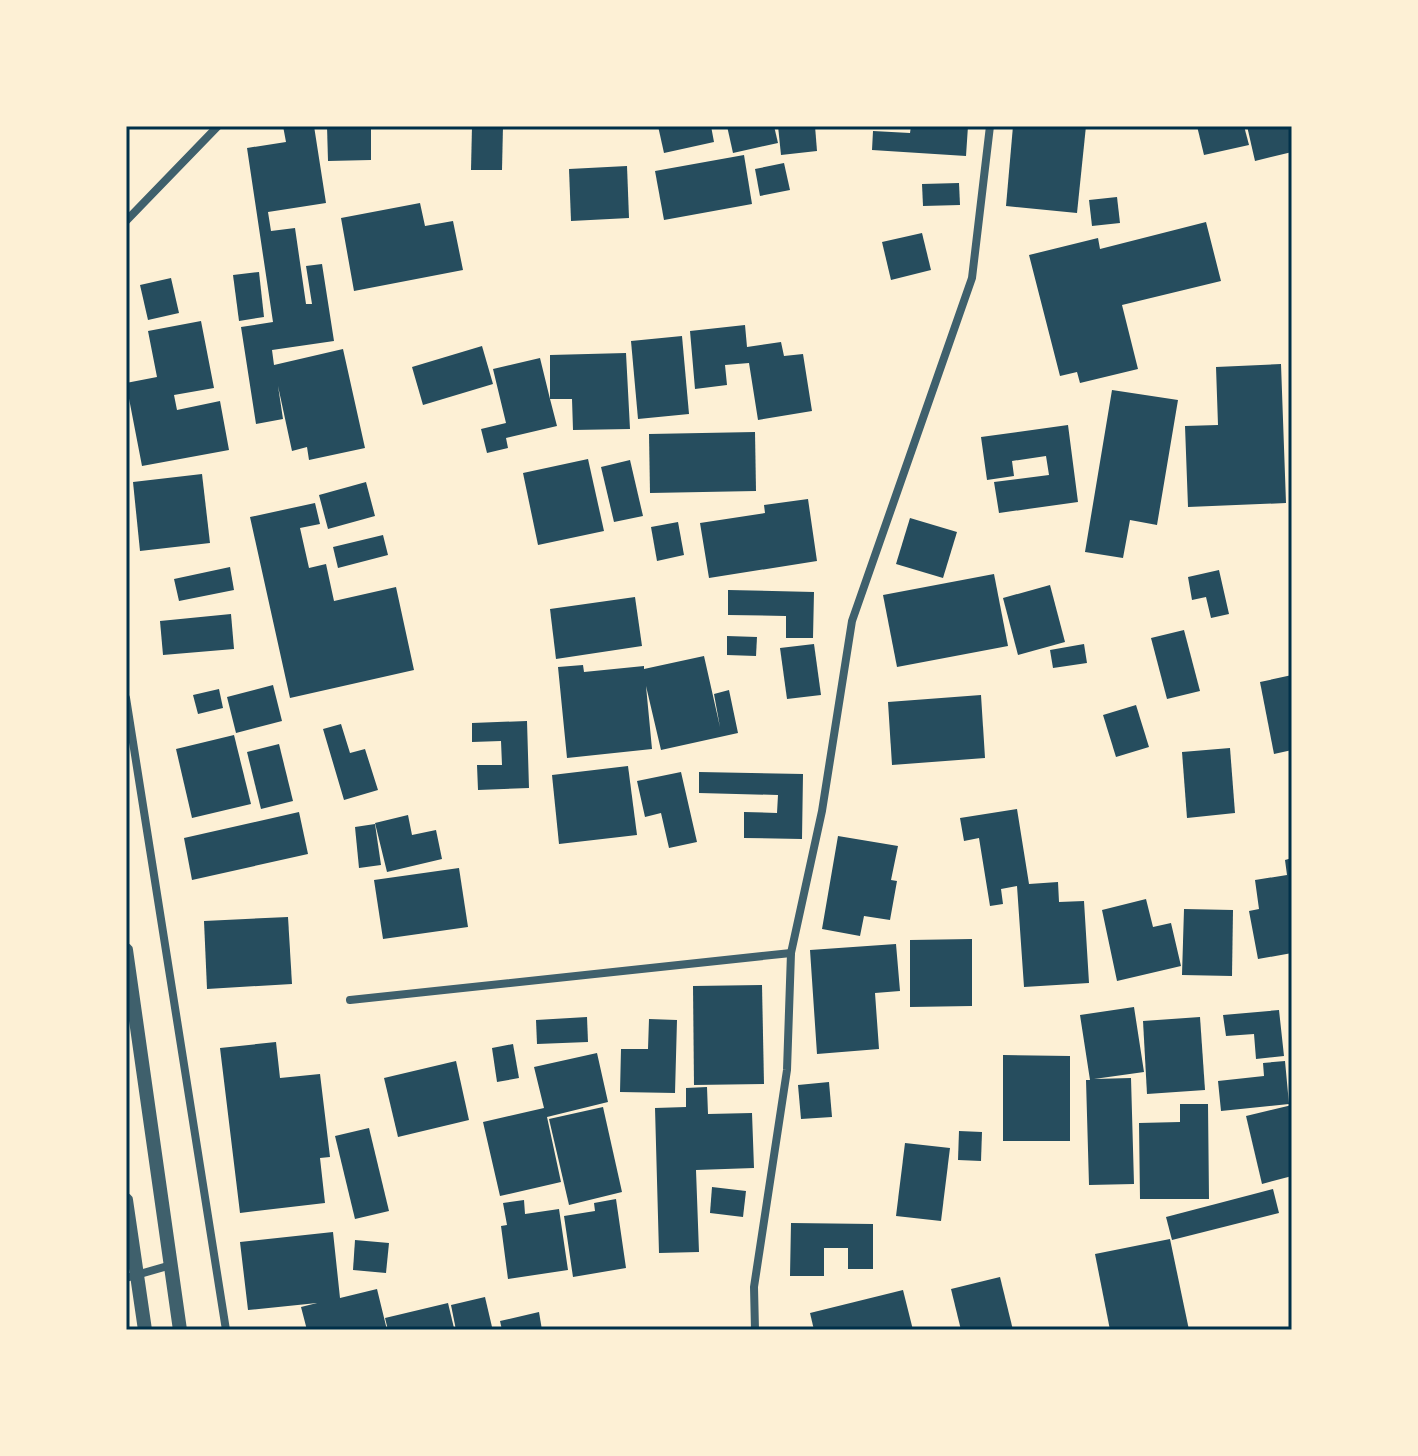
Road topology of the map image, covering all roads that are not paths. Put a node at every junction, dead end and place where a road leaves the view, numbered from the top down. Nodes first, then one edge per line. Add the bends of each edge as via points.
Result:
1 (218, 126) edge
2 (990, 126) edge
3 (126, 221) edge
4 (126, 698) edge
5 (126, 950) edge
6 (791, 953) junction
7 (350, 1000) dead end
8 (126, 1200) edge
9 (171, 1265) junction
10 (131, 1277) edge
11 (145, 1330) edge
12 (180, 1330) edge
13 (226, 1330) edge
14 (755, 1330) edge

1 - 3 street
2 - 6 street via 972,278 852,621 822,811
4 - 13 street
5 - 9 street
6 - 7 street
6 - 14 street via 787,1070 754,1287
8 - 10 street
9 - 10 street
9 - 12 street
10 - 11 street

